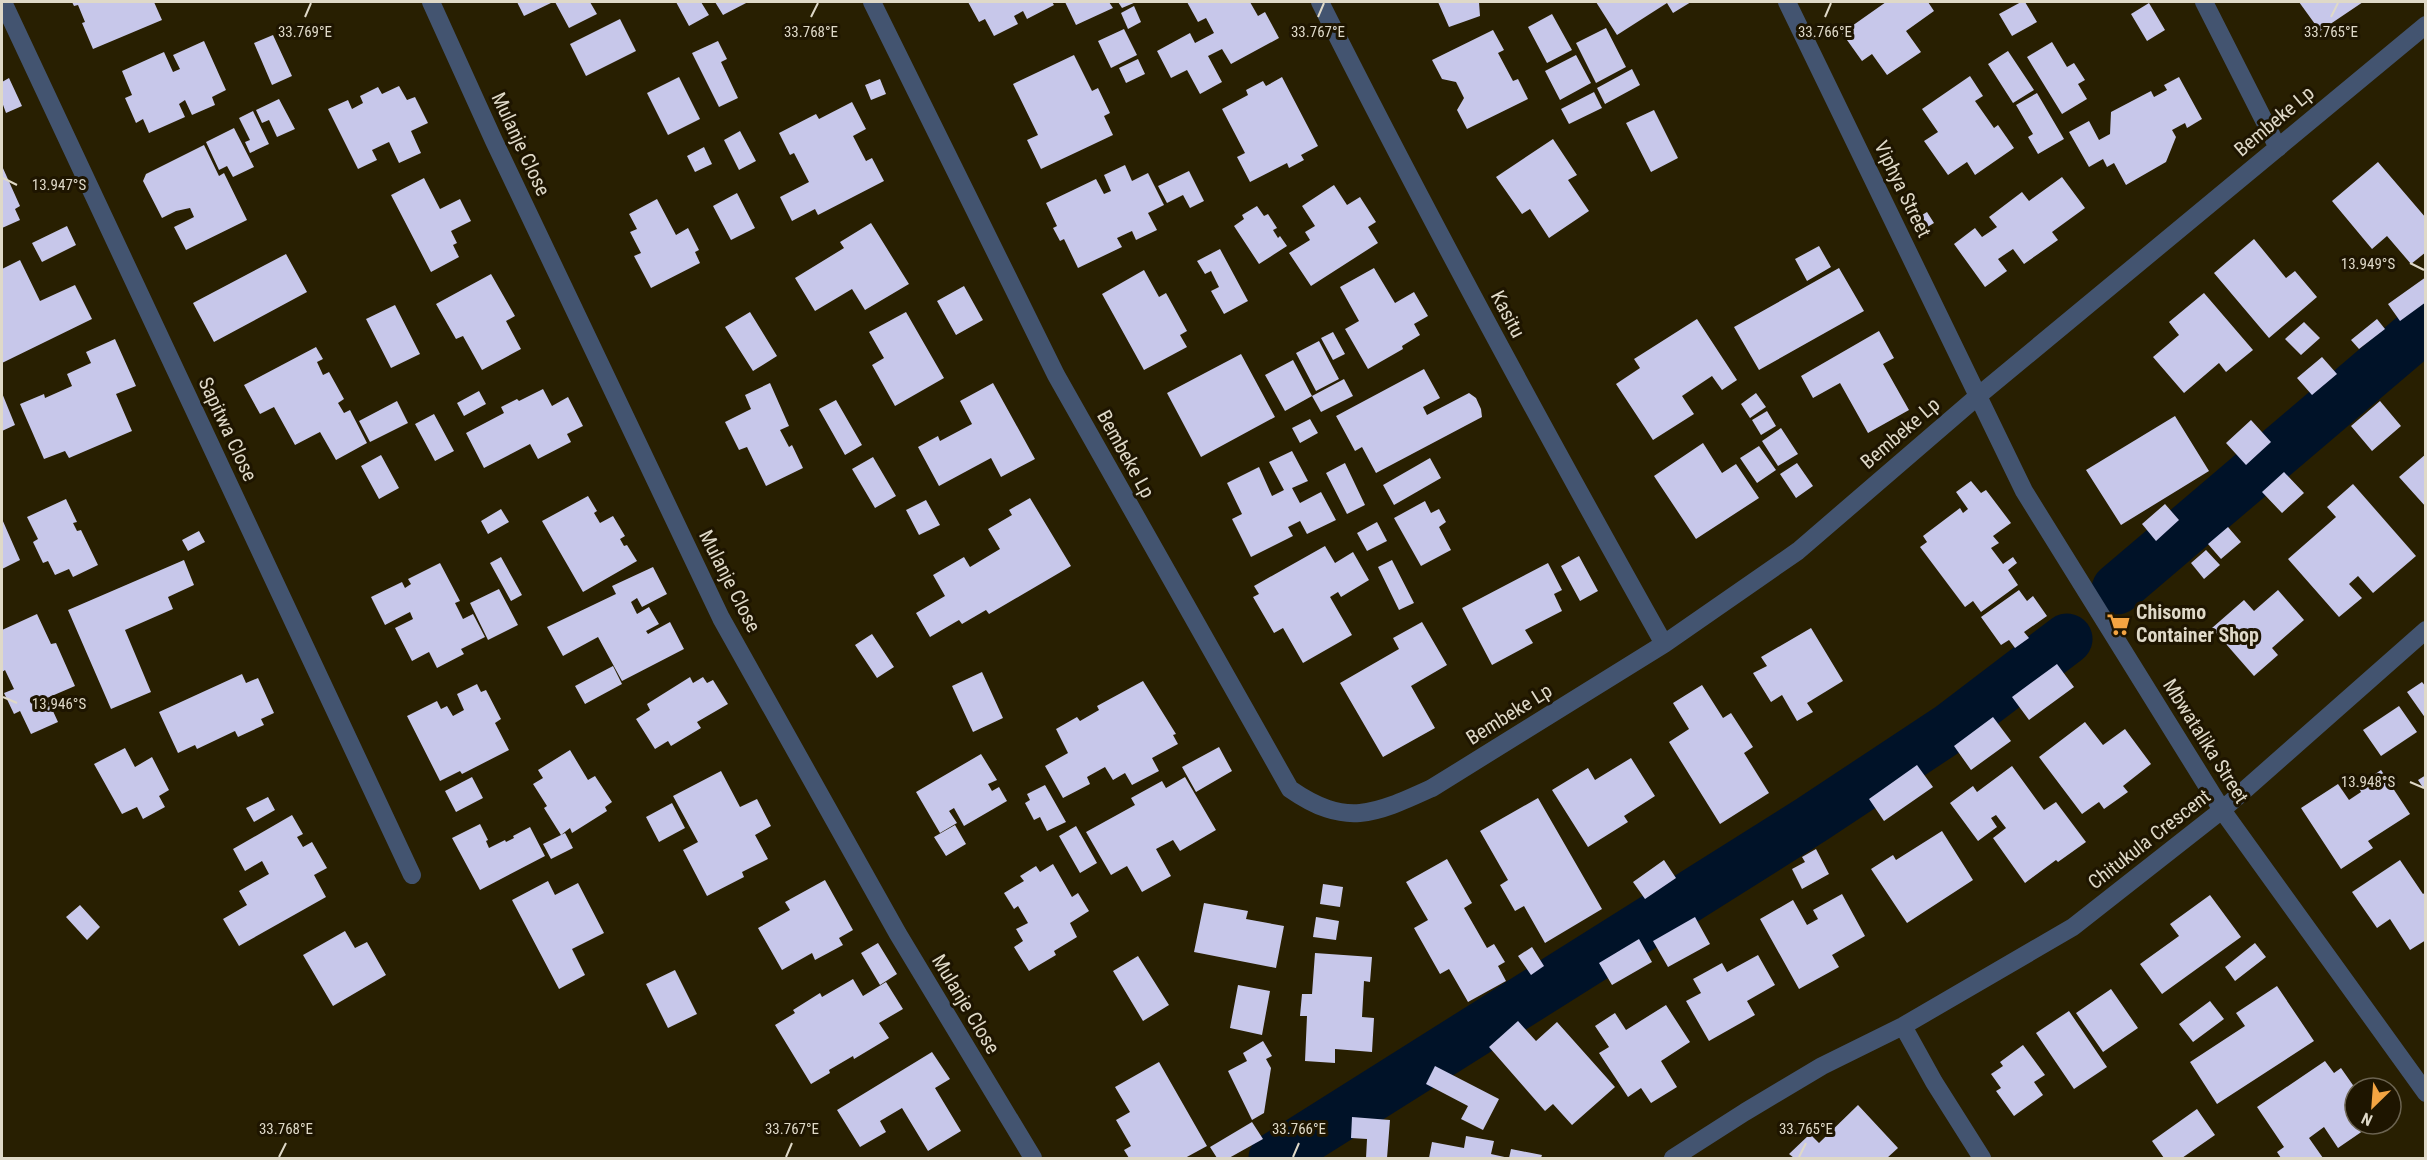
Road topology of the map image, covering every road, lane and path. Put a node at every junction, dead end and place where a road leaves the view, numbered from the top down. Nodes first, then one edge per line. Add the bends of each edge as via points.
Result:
1 (3, 2) edge
2 (431, 2) edge
3 (872, 2) edge
4 (1320, 2) edge
5 (1787, 2) edge
6 (2204, 2) edge
7 (2426, 25) edge
8 (2278, 148) junction
9 (1978, 396) junction
10 (2426, 630) edge
11 (1664, 644) junction
12 (2222, 810) junction
13 (412, 875) dead end
14 (1903, 1026) junction
15 (2426, 1093) edge
16 (1033, 1158) edge
17 (1673, 1158) edge
18 (1982, 1158) edge

1 - 13 street, Sapitwa Close
2 - 16 street, Mulanje Close via 721,618 898,934
3 - 11 street, Bembeke Lp via 1056,375 1290,789 1311,804 1339,812 1363,814 1395,805 1432,788
4 - 11 street, Kasitu via 1530,405
5 - 9 street, Viphya Street
6 - 8 street
7 - 8 street, Bembeke Lp
8 - 9 street, Bembeke Lp
9 - 11 street, Bembeke Lp via 1798,551
9 - 12 street, Mbwatalika Street via 2024,491
10 - 12 street, Chitukula Crescent
12 - 14 street, Chitukula Crescent via 2073,927
12 - 15 street, Mbwatalika Street
14 - 17 street, Chitukula Crescent via 1822,1066
14 - 18 street

